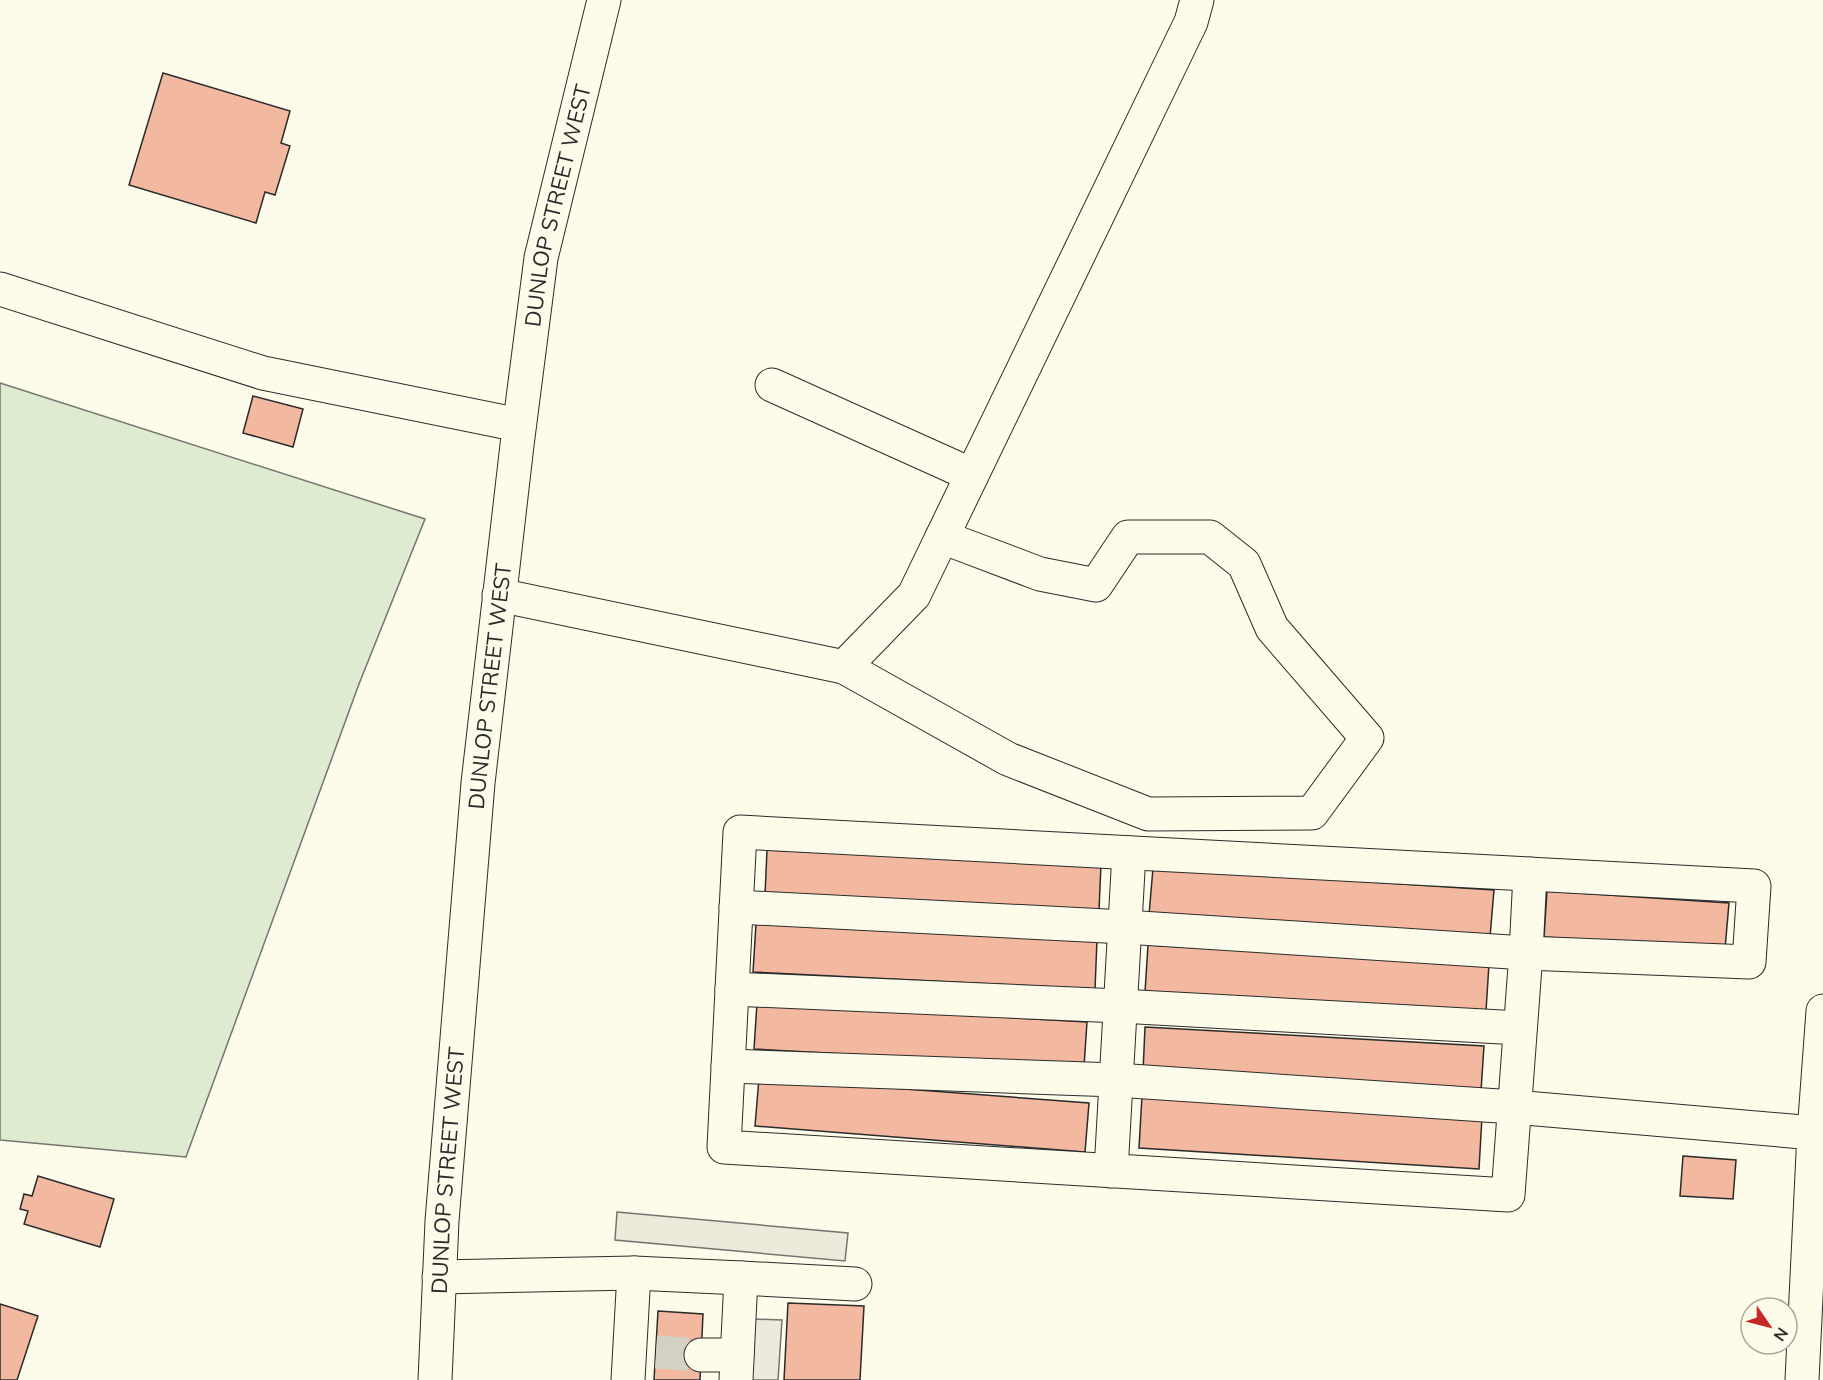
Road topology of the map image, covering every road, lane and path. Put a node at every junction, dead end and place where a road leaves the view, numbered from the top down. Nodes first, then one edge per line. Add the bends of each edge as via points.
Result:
1 (604, 0) edge
2 (1197, 0) edge
3 (0, 289) edge
4 (772, 384) dead end
5 (519, 425) junction
6 (972, 475) junction
7 (942, 537) junction
8 (499, 595) junction
9 (844, 667) junction
10 (1129, 853) junction
11 (1530, 874) junction
12 (736, 907) junction
13 (1125, 927) junction
14 (1526, 953) junction
15 (732, 989) junction
16 (1120, 1006) junction
17 (1823, 1011) edge
18 (1520, 1028) junction
19 (728, 1066) junction
20 (1116, 1080) junction
21 (1514, 1107) junction
22 (1814, 1133) junction
23 (1111, 1171) junction
24 (634, 1273) junction
25 (439, 1277) junction
26 (741, 1278) junction
27 (855, 1284) dead end
28 (701, 1355) tunnel mouth
29 (638, 1361) edge
30 (736, 1367) edge
31 (435, 1380) edge
32 (1802, 1380) edge

1 - 5 main road, DUNLOP STREET WEST via 541,258
2 - 6 main road via 1191,22
3 - 5 main road via 263,373
4 - 6 main road
5 - 8 main road, DUNLOP STREET WEST
6 - 7 main road
7 - 9 main road via 914,595
7 - 9 main road via 1040,574 1096,585 1128,537 1210,537 1244,564 1272,628 1367,738 1312,813 1148,814 1008,759
8 - 9 main road
8 - 25 main road, DUNLOP STREET WEST via 477,795
10 - 11 main road
10 - 12 main road via 740,832
10 - 13 main road
11 - 14 main road
11 - 14 main road via 1754,886 1749,962
12 - 13 main road
12 - 15 main road
13 - 14 main road
13 - 16 main road
14 - 18 main road
15 - 16 main road
15 - 19 main road
16 - 18 main road
16 - 20 main road
17 - 22 main road
18 - 21 main road
19 - 20 main road
19 - 23 main road via 724,1147
20 - 21 main road
20 - 23 main road
21 - 22 main road
21 - 23 main road via 1508,1194
22 - 32 main road
24 - 25 main road
24 - 26 main road
24 - 29 main road
25 - 31 main road, DUNLOP STREET WEST
26 - 27 main road
26 - 30 main road
28 - 30 main road

